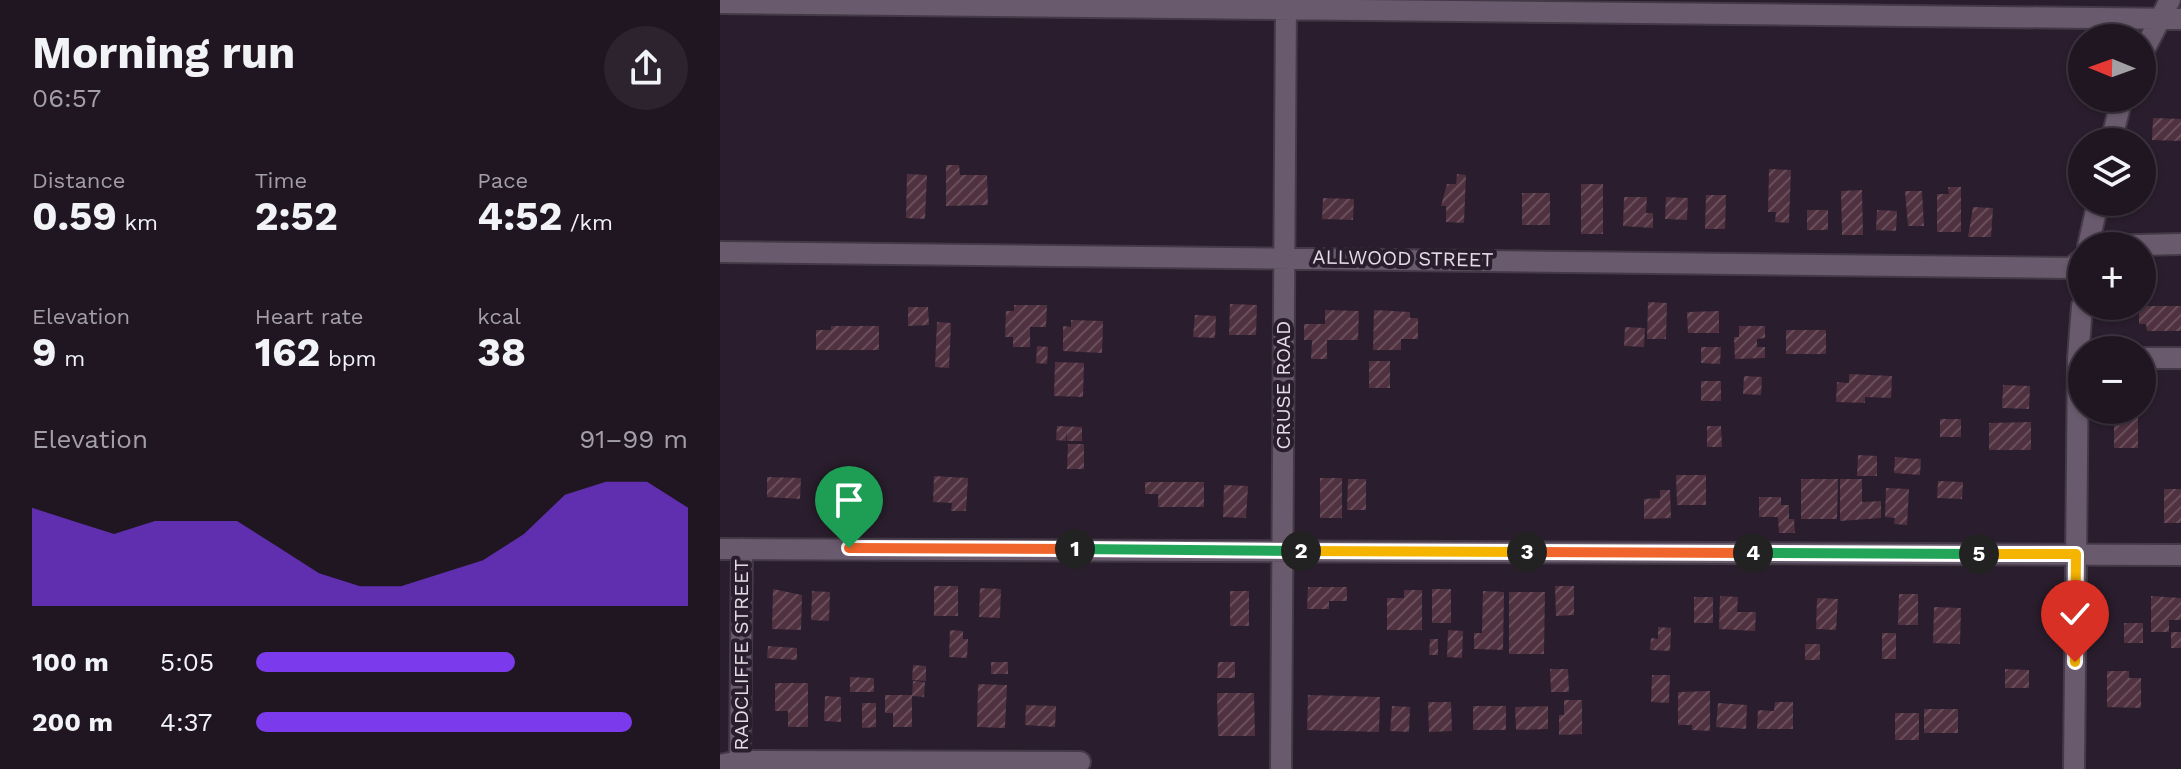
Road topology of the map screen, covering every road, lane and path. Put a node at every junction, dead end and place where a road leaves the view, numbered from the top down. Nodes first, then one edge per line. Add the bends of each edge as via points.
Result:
1 (2170, 0) edge
2 (720, 3) edge
3 (1286, 5) edge
4 (1908, 8) edge
5 (2158, 19) junction
6 (2181, 19) edge
7 (2156, 24) edge
8 (2181, 244) edge
9 (2156, 245) edge
10 (720, 252) edge
11 (1284, 257) junction
12 (2068, 268) edge
13 (2156, 358) edge
14 (2181, 358) edge
15 (2079, 424) edge
16 (720, 549) edge
17 (742, 549) junction
18 (1283, 551) junction
19 (2076, 554) junction
20 (2181, 555) edge
21 (1080, 762) dead end
22 (730, 763) edge
23 (1281, 769) edge
24 (2074, 769) edge

1 - 5 street
2 - 3 street
3 - 4 street
3 - 11 street, CRUSE ROAD
4 - 5 street
5 - 6 street
5 - 7 street
8 - 9 street
10 - 11 street, ALLWOOD STREET
11 - 12 street, ALLWOOD STREET
11 - 18 street, CRUSE ROAD
13 - 14 street
15 - 19 street
16 - 17 street
17 - 18 street
17 - 22 street, RADCLIFFE STREET
18 - 19 street
18 - 23 street, CRUSE ROAD
19 - 20 street
19 - 24 street
21 - 22 street

